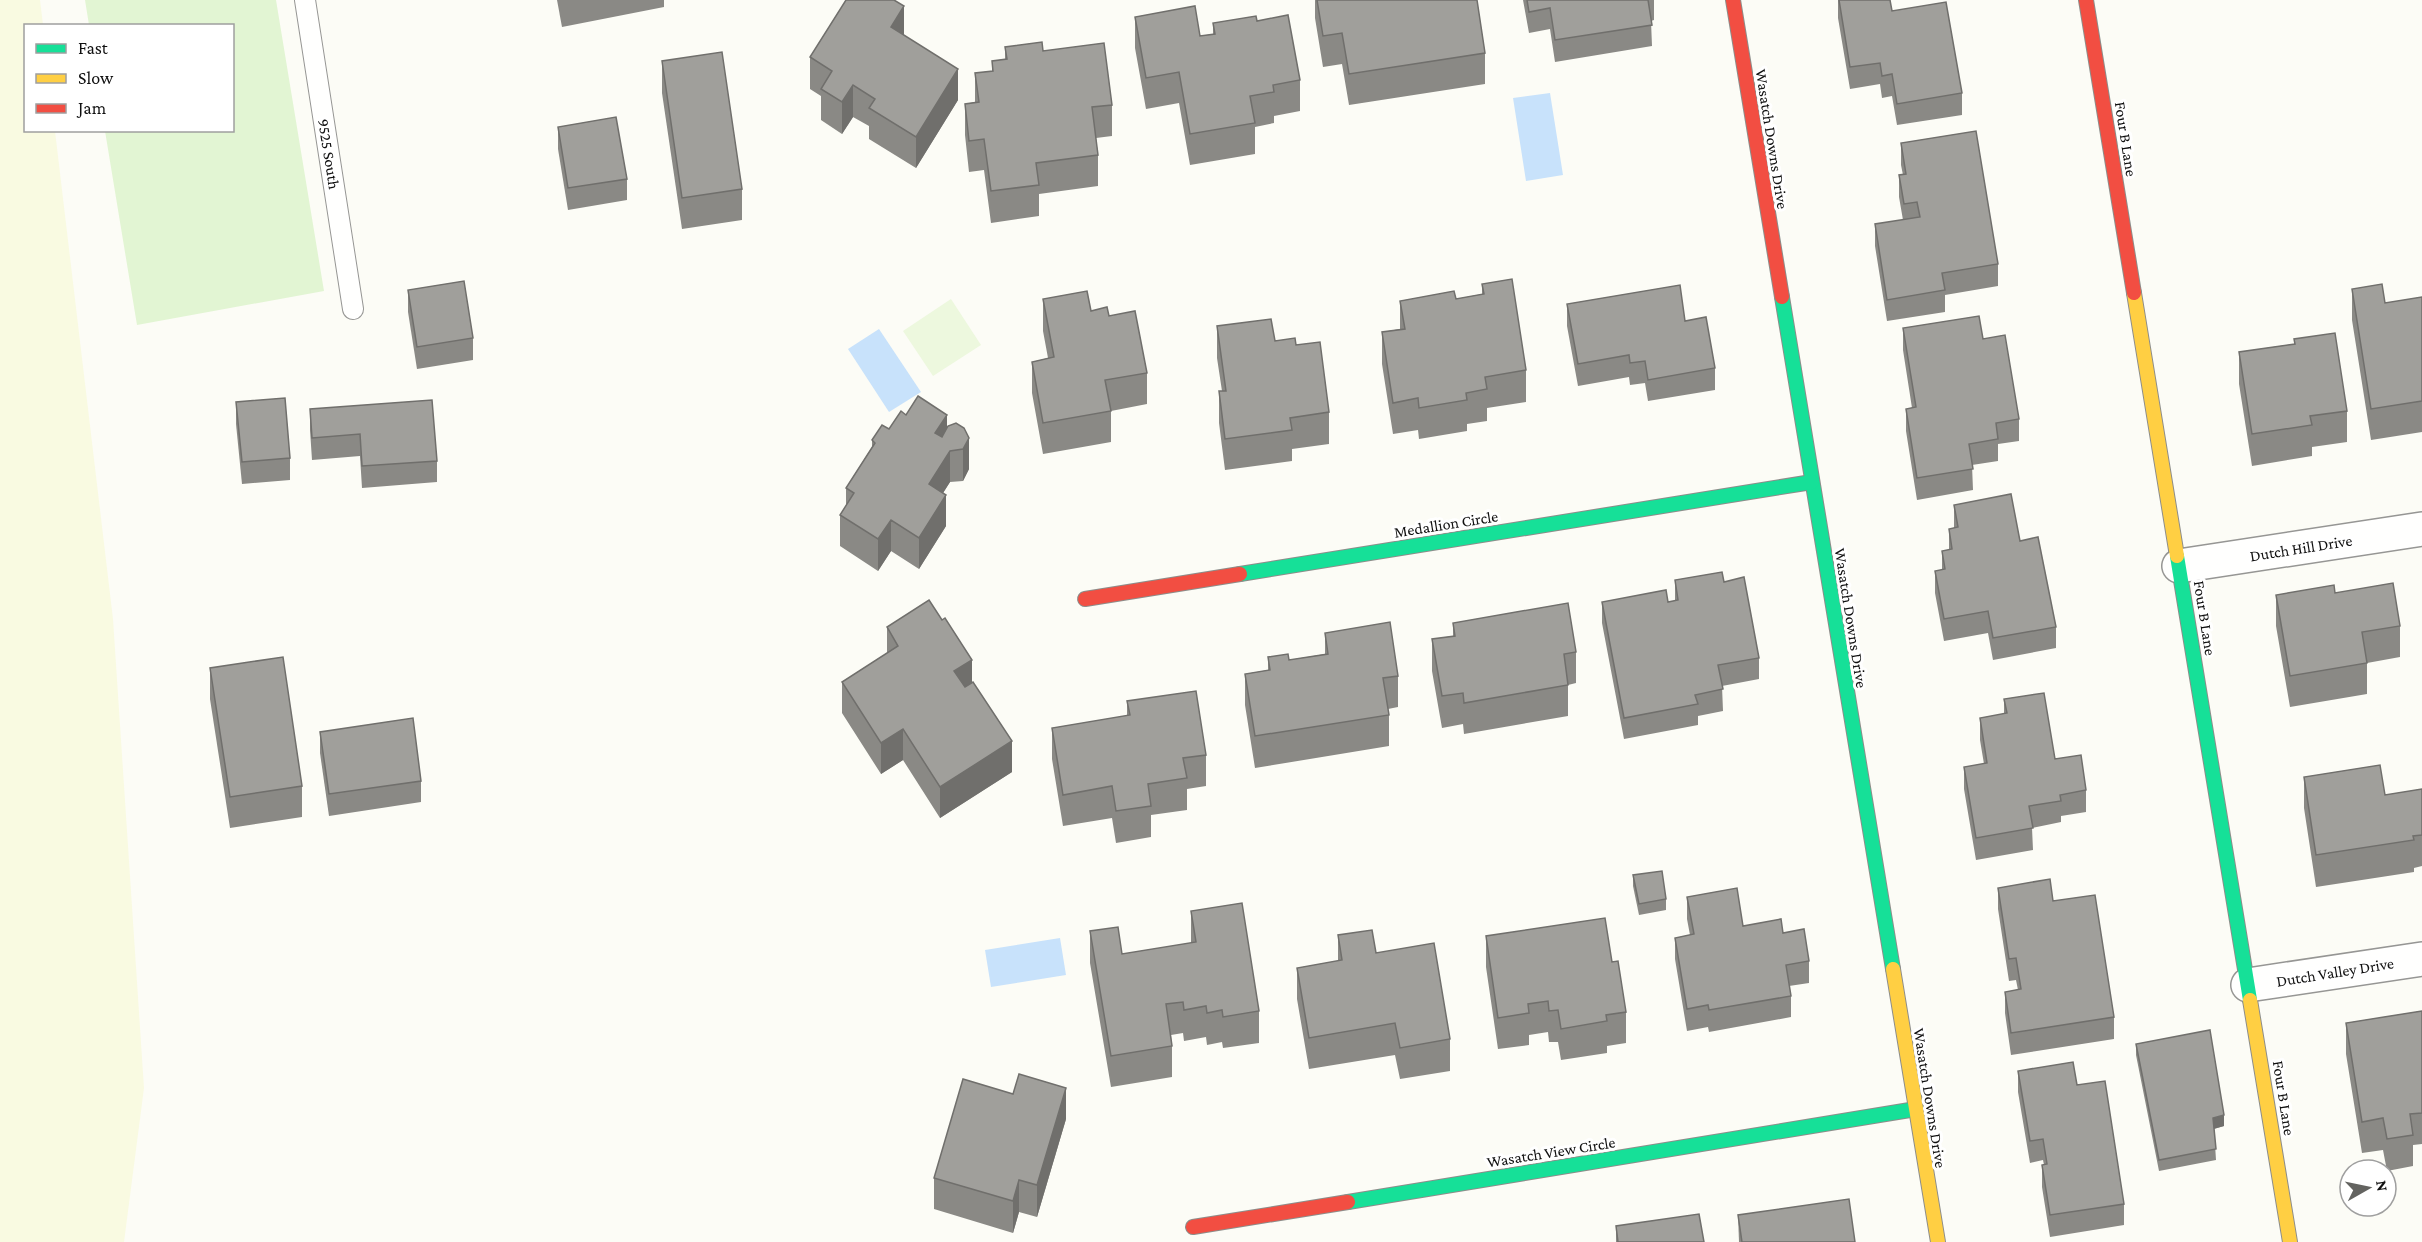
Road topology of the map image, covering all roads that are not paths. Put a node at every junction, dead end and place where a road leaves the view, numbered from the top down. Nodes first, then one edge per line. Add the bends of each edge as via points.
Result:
1 (304, 0) edge
2 (1733, 0) edge
3 (2086, 0) edge
4 (353, 309) dead end
5 (1812, 482) junction
6 (2422, 529) edge
7 (2179, 566) junction
8 (1085, 600) dead end
9 (2422, 959) edge
10 (2248, 985) junction
11 (1916, 1108) junction
12 (1193, 1227) dead end
13 (1938, 1242) edge
14 (2290, 1242) edge

1 - 4 lane, 9525 South
2 - 5 street, Wasatch Downs Drive
3 - 7 street, Four B Lane
5 - 8 street, Medallion Circle
5 - 11 street, Wasatch Downs Drive
6 - 7 street, Dutch Hill Drive
7 - 10 street, Four B Lane
9 - 10 street, Dutch Valley Drive
10 - 14 street, Four B Lane
11 - 12 street, Wasatch View Circle
11 - 13 street, Wasatch Downs Drive

